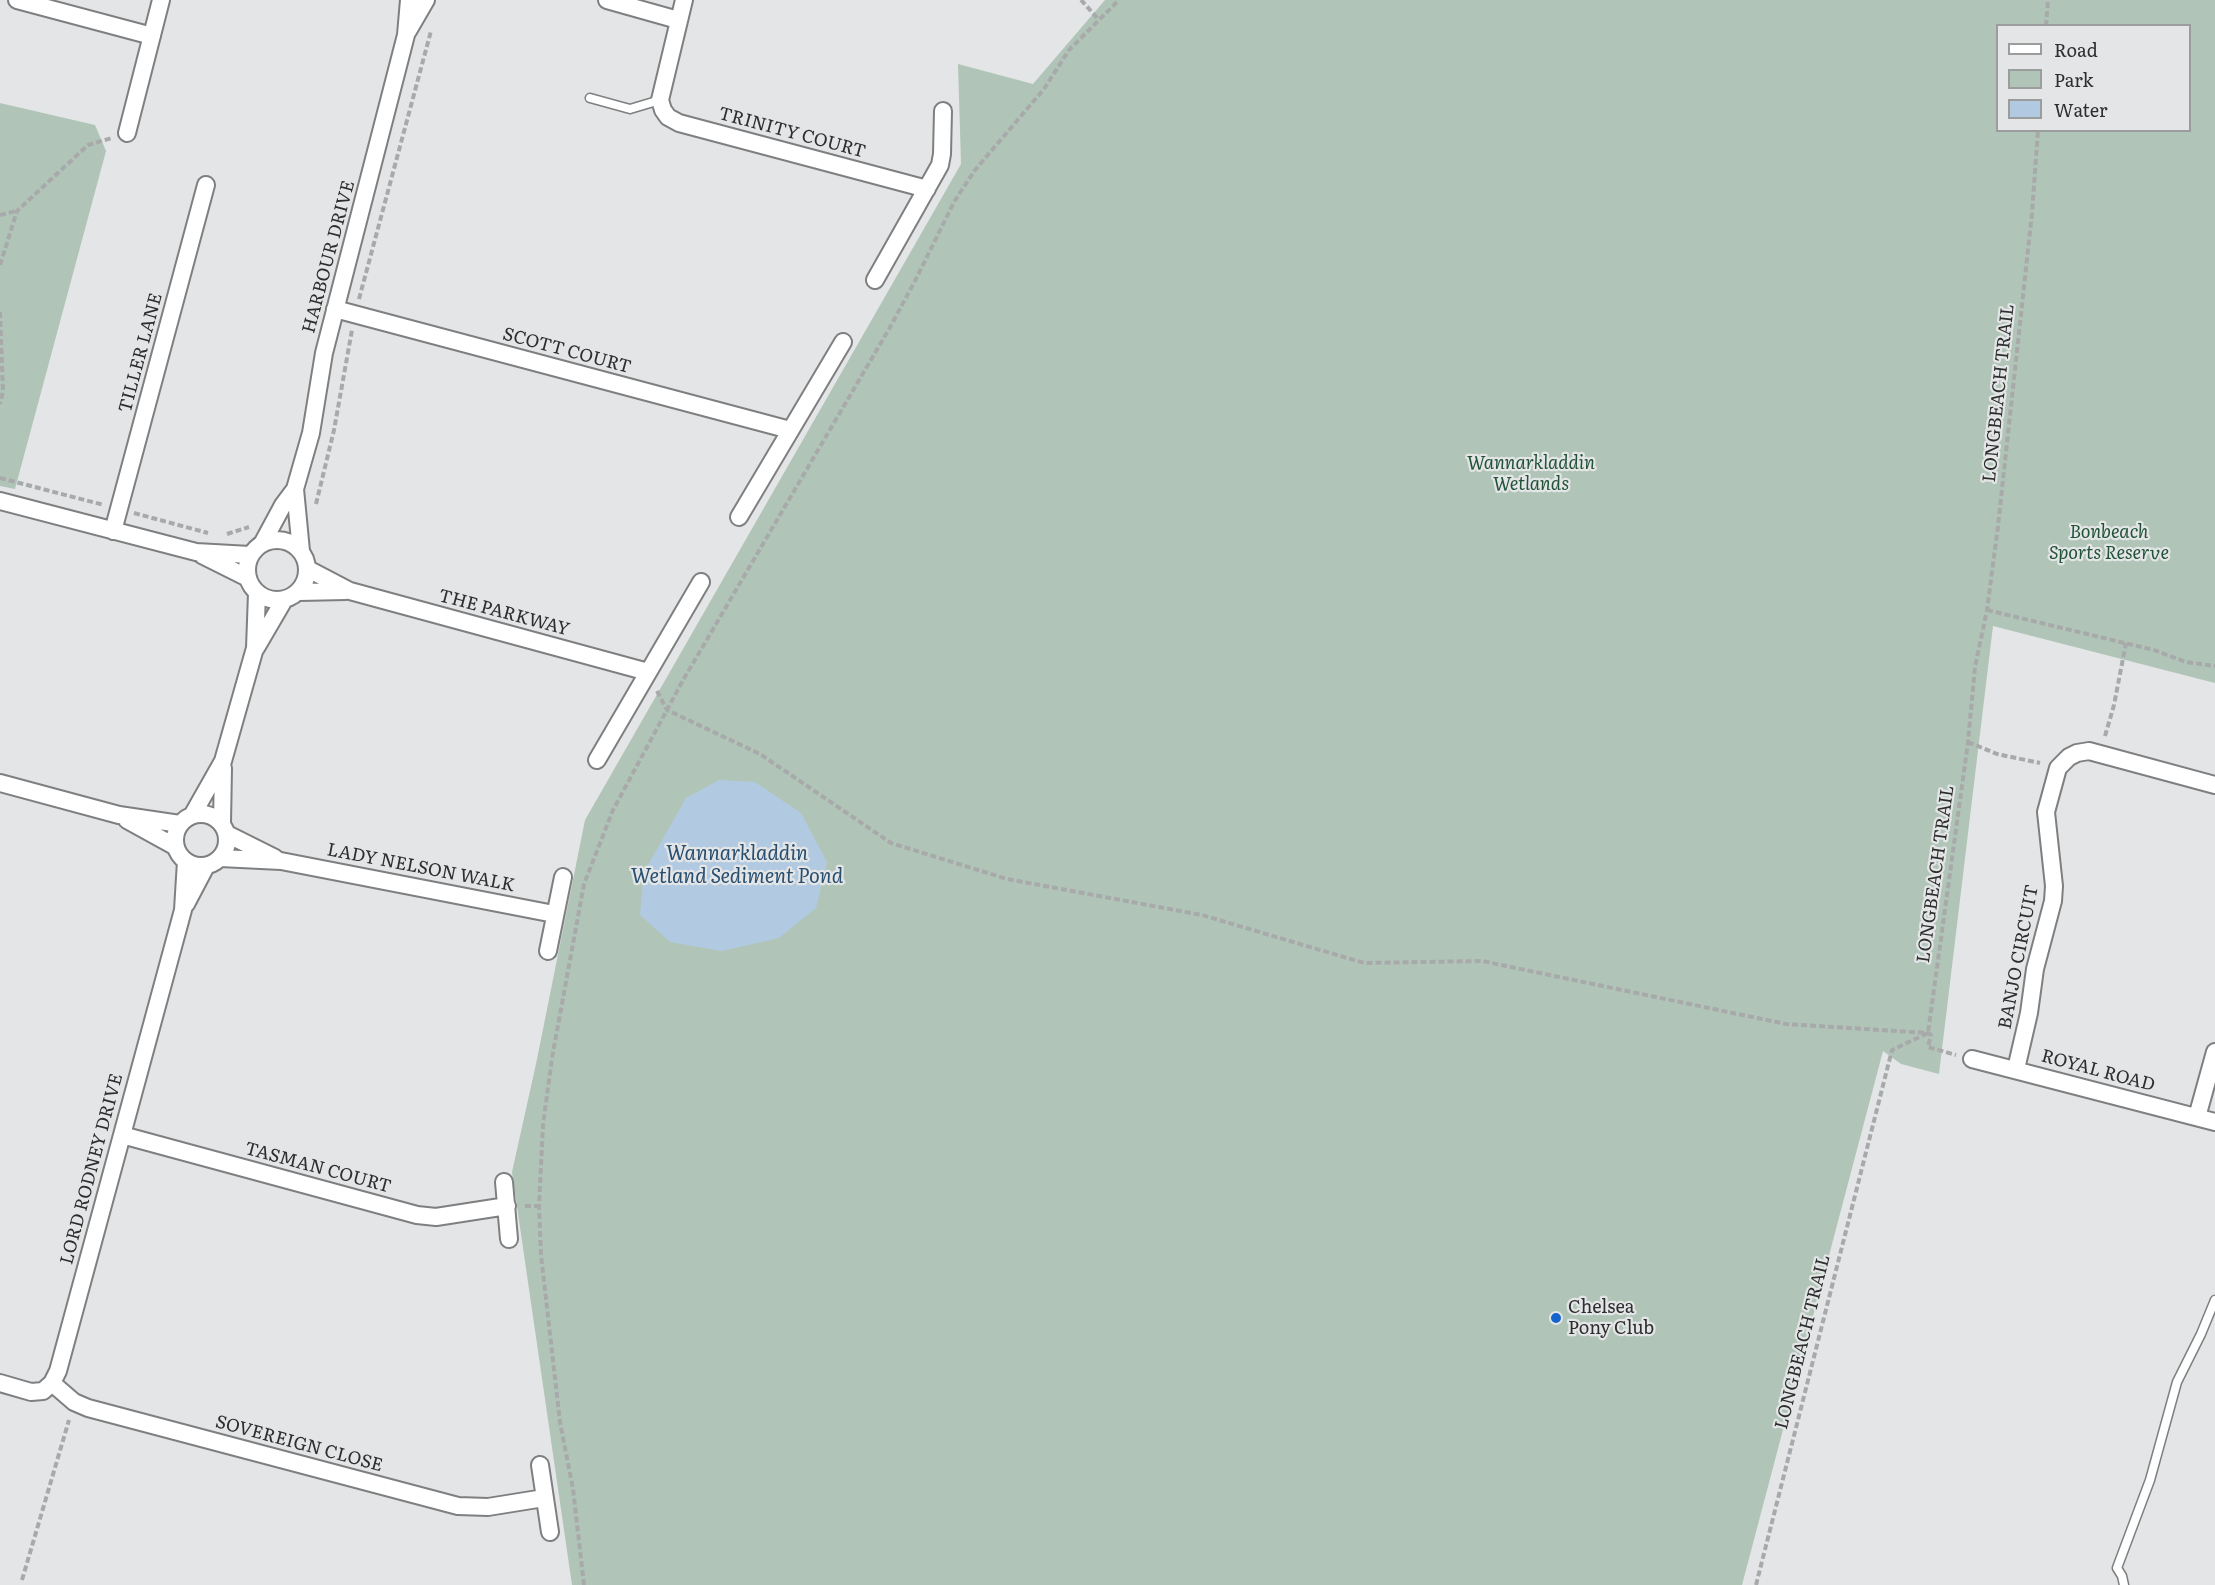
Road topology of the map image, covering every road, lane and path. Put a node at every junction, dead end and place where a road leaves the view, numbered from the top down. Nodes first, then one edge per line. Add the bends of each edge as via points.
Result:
1 (17, 0) edge
2 (161, 0) edge
3 (409, 0) edge
4 (426, 0) edge
5 (606, 0) edge
6 (684, 0) edge
7 (1081, 0) edge
8 (1119, 0) edge
9 (2048, 0) edge
10 (678, 20) junction
11 (1099, 20) junction
12 (2046, 24) edge
13 (433, 28) dead end
14 (406, 35) junction
15 (152, 36) junction
16 (590, 98) dead end
17 (660, 100) junction
18 (943, 111) dead end
19 (2038, 132) edge
20 (127, 133) joint
21 (206, 185) dead end
22 (927, 189) junction
23 (16, 211) junction
24 (0, 215) edge
25 (0, 265) edge
26 (875, 280) dead end
27 (358, 304) dead end
28 (335, 309) junction
29 (0, 312) edge
30 (843, 342) dead end
31 (0, 404) edge
32 (790, 430) junction
33 (0, 478) edge
34 (295, 489) junction
35 (0, 501) edge
36 (109, 507) dead end
37 (129, 512) dead end
38 (740, 517) dead end
39 (252, 525) dead end
40 (113, 531) junction
41 (211, 533) dead end
42 (220, 535) dead end
43 (256, 549) junction
44 (301, 551) junction
45 (196, 552) junction
46 (308, 569) junction
47 (248, 578) junction
48 (701, 582) dead end
49 (350, 591) junction
50 (257, 593) junction
51 (291, 596) junction
52 (1987, 610) junction
53 (2126, 643) junction
54 (255, 648) junction
55 (2215, 666) edge
56 (648, 672) junction
57 (667, 710) junction
58 (1968, 742) junction
59 (2101, 755) junction
60 (597, 760) dead end
61 (223, 761) junction
62 (2058, 768) junction
63 (0, 783) edge
64 (2215, 785) edge
65 (119, 815) junction
66 (187, 819) junction
67 (225, 828) junction
68 (181, 854) junction
69 (281, 861) junction
70 (213, 862) junction
71 (563, 877) dead end
72 (183, 910) junction
73 (554, 914) junction
74 (548, 951) dead end
75 (1928, 1033) junction
76 (2215, 1052) edge
77 (1972, 1059) joint
78 (2016, 1069) junction
79 (2197, 1117) junction
80 (2215, 1122) edge
81 (122, 1135) junction
82 (504, 1182) dead end
83 (507, 1206) junction
84 (509, 1239) dead end
85 (2215, 1300) edge
86 (0, 1383) edge
87 (52, 1383) junction
88 (74, 1402) junction
89 (540, 1465) dead end
90 (544, 1498) junction
91 (550, 1532) dead end
92 (22, 1580) dead end
93 (584, 1585) edge
94 (1756, 1585) edge
95 (2124, 1585) edge

1 - 15 street
2 - 15 street
3 - 14 street, HARBOUR DRIVE
4 - 14 street, HARBOUR DRIVE
5 - 10 street
6 - 10 street
7 - 11 path
8 - 11 path
9 - 12 path
10 - 17 street
11 - 57 path via 1069,50 1044,89 964,187 889,329
13 - 27 path
14 - 28 street, HARBOUR DRIVE
15 - 20 street
16 - 17 lane via 630,109
17 - 22 street, TRINITY COURT via 665,113 679,123
18 - 22 street via 941,159
19 - 52 path, LONGBEACH TRAIL
20 - 23 path via 88,145
21 - 40 street, TILLER LANE
22 - 26 street
23 - 24 path
23 - 25 path
28 - 32 street, SCOTT COURT
28 - 34 street, HARBOUR DRIVE via 311,433
29 - 31 path
30 - 32 street
32 - 38 street
33 - 36 path
34 - 43 street, HARBOUR DRIVE
34 - 44 street, HARBOUR DRIVE
35 - 40 street
37 - 41 path
39 - 42 path
40 - 45 street
43 - 44 street via 278,540 288,541
43 - 45 street
43 - 47 street via 247,562
44 - 46 street
45 - 47 street
46 - 49 street, THE PARKWAY
46 - 51 street via 304,585
47 - 50 street
48 - 56 street
49 - 51 street, THE PARKWAY
49 - 56 street, THE PARKWAY
50 - 51 street, THE PARKWAY via 274,600
50 - 54 street
51 - 54 street
52 - 53 path
52 - 58 path, LONGBEACH TRAIL via 1975,667
53 - 55 path via 2186,662
53 - 59 path
54 - 61 street
56 - 60 street
57 - 75 path via 760,754 891,843 1007,879 1202,915 1364,963 1482,961 1786,1024
57 - 93 path via 613,810 585,884 543,1125 541,1255
58 - 62 path via 1996,754
58 - 75 path, LONGBEACH TRAIL
59 - 62 street via 2078,753
59 - 64 street
61 - 66 street
61 - 67 street
62 - 78 street, BANJO CIRCUIT via 2046,812 2053,901
63 - 65 street
65 - 66 street
65 - 68 street
66 - 67 street via 209,814
66 - 68 street via 175,839
67 - 69 street, LADY NELSON WALK
67 - 70 street via 228,842
68 - 70 street via 192,865
68 - 72 street, LORD RODNEY DRIVE
69 - 70 street, LADY NELSON WALK
69 - 73 street, LADY NELSON WALK
70 - 72 street, LORD RODNEY DRIVE
71 - 73 street
72 - 81 street, LORD RODNEY DRIVE
73 - 74 street
75 - 77 path via 1928,1047
75 - 94 path, LONGBEACH TRAIL via 1892,1050
76 - 79 street
77 - 78 street, ROYAL ROAD
78 - 79 street, ROYAL ROAD
79 - 80 street, ROYAL ROAD
81 - 83 street, TASMAN COURT via 417,1215 436,1217
81 - 87 street, LORD RODNEY DRIVE
82 - 83 street
83 - 84 street
85 - 95 lane via 2177,1382 2150,1480 2117,1568
86 - 87 street via 31,1392 43,1391
87 - 88 street, SOVEREIGN CLOSE
88 - 90 street, SOVEREIGN CLOSE via 458,1506 488,1507
88 - 92 path
89 - 90 street
90 - 91 street

